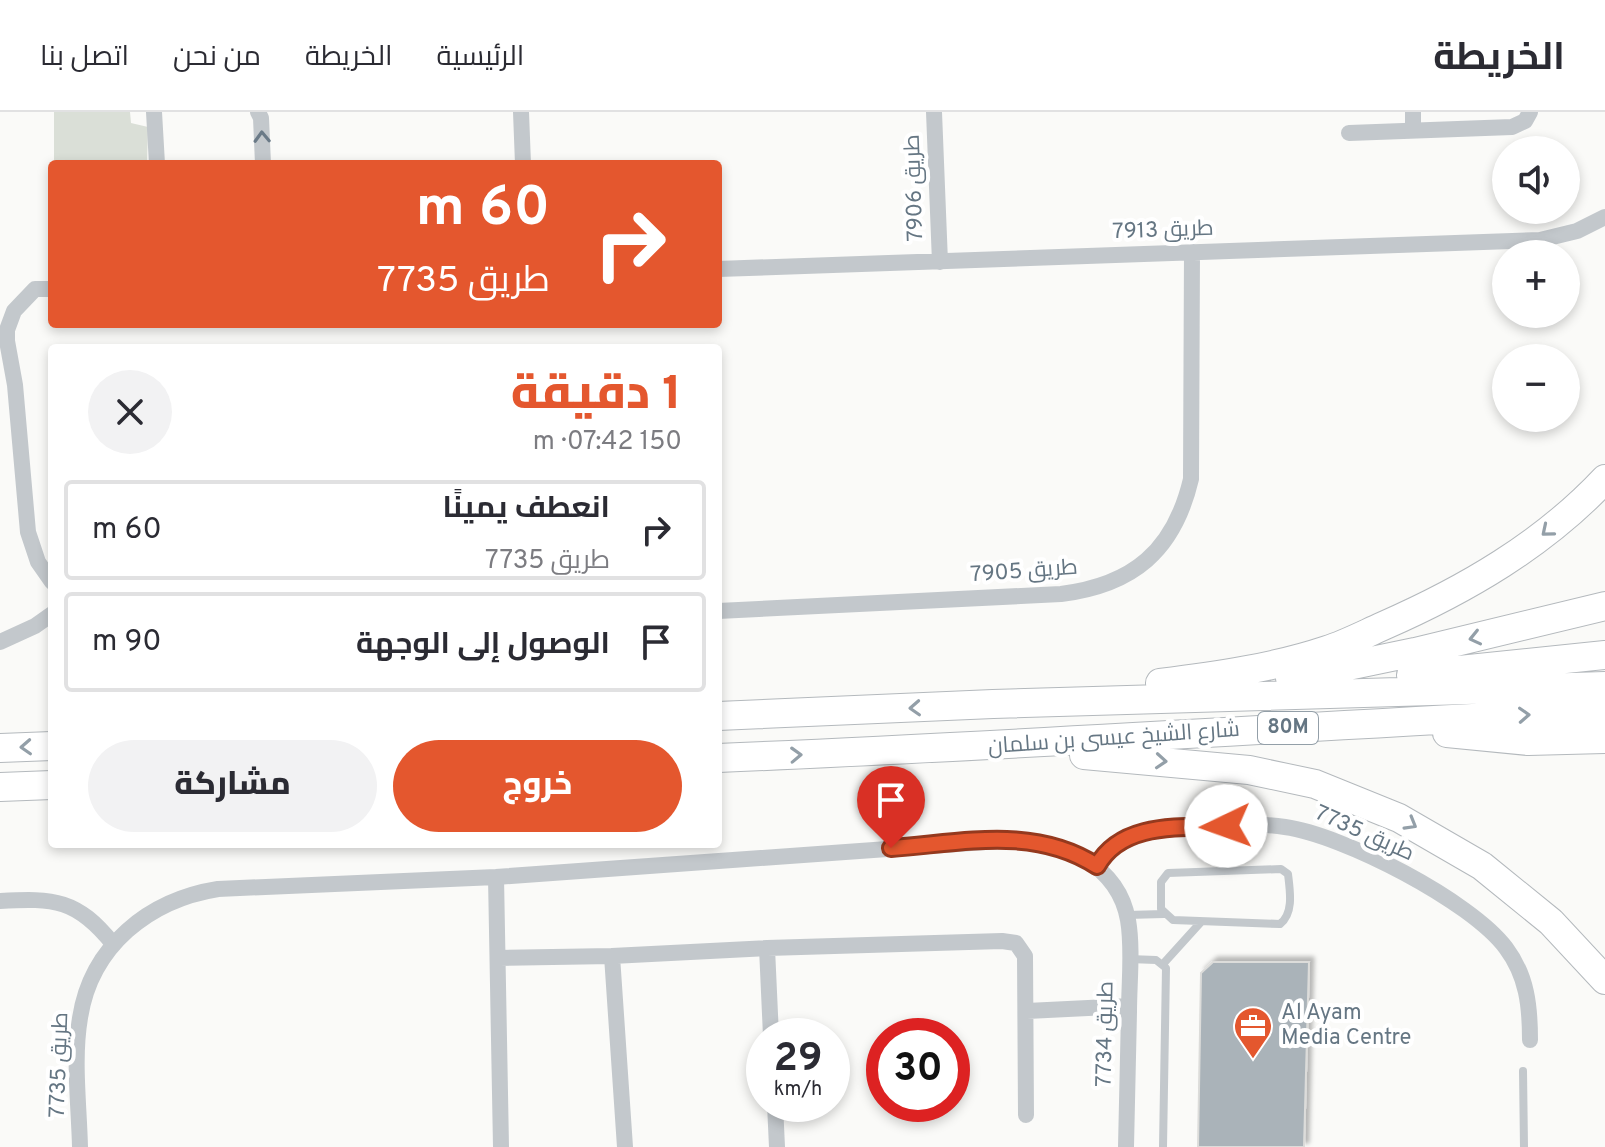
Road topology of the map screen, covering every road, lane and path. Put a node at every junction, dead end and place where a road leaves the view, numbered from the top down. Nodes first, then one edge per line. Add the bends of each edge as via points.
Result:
1 (156, 112) edge
2 (258, 112) edge
3 (521, 112) edge
4 (934, 112) edge
5 (1413, 112) edge
6 (1530, 112) edge
7 (1413, 130) junction
8 (1349, 133) dead end
9 (157, 160) edge
10 (263, 160) edge
11 (523, 160) edge
12 (1605, 217) edge
13 (1192, 252) junction
14 (940, 262) junction
15 (722, 269) edge
16 (43, 289) edge
17 (1605, 479) edge
18 (48, 576) edge
19 (1605, 606) edge
20 (722, 611) edge
21 (48, 617) edge
22 (0, 642) edge
23 (1605, 655) edge
24 (1605, 686) edge
25 (1223, 697) junction
26 (1169, 699) junction
27 (993, 704) junction
28 (1605, 711) edge
29 (722, 716) edge
30 (1351, 724) junction
31 (1605, 739) edge
32 (48, 746) edge
33 (0, 748) edge
34 (971, 748) junction
35 (722, 758) edge
36 (48, 785) edge
37 (0, 787) edge
38 (1097, 866) junction
39 (496, 877) junction
40 (0, 901) edge
41 (1164, 914) junction
42 (1127, 918) junction
43 (1201, 922) junction
44 (113, 944) junction
45 (767, 948) junction
46 (612, 956) junction
47 (500, 958) junction
48 (1129, 959) junction
49 (1163, 964) junction
50 (1605, 980) edge
51 (1129, 1006) junction
52 (1027, 1011) junction
53 (770, 1018) edge
54 (1530, 1040) dead end
55 (1523, 1071) dead end
56 (1026, 1115) dead end
57 (776, 1122) edge
58 (80, 1147) edge
59 (501, 1147) edge
60 (625, 1147) edge
61 (777, 1147) edge
62 (1126, 1147) edge
63 (1163, 1147) edge
64 (1524, 1147) edge

1 - 9 street
10 -> 2 street
3 - 11 street
4 - 14 street, طريق 7906
5 - 7 street
6 - 7 street via 1512,127
7 - 8 street
12 - 13 street, طريق 7913 via 1540,240
13 - 14 street, طريق 7913
13 - 20 street, طريق 7905 via 1191,479 1173,530 1137,569 1100,586 1061,594
14 - 15 street, طريق 7913
16 - 18 street via 14,311 7,341 28,532
17 -> 27 highway via 1513,559 1429,606 1328,650 1227,675
19 -> 26 highway via 1347,667
21 - 22 street
23 - 25 highway
24 - 25 highway, شارع الشيخ عيسى بن سلمان / 80M
25 - 26 highway, شارع الشيخ عيسى بن سلمان / 80M
26 - 27 highway, شارع الشيخ عيسى بن سلمان / 80M
27 -> 29 highway, شارع الشيخ عيسى بن سلمان
30 -> 28 highway, شارع الشيخ عيسى بن سلمان / 80M
30 - 31 highway via 1528,741
30 - 34 highway, شارع الشيخ عيسى بن سلمان / 80M
32 -> 33 highway
35 -> 34 highway, شارع الشيخ عيسى بن سلمان
34 -> 50 highway via 1195,763 1315,784 1399,818 1482,866 1551,922
36 - 37 highway
38 - 39 street, طريق 7735 via 1057,846 1013,840
38 - 42 street, طريق 7735 via 1117,891
38 - 54 street, طريق 7735 via 1114,846 1152,830 1269,825 1319,835 1400,872 1494,934 1525,985
39 - 44 street, طريق 7735 via 200,892 156,909
39 - 47 street
40 - 44 street via 59,901 99,926
41 - 42 lane
41 - 43 lane
41 - 43 lane via 1161,882 1168,873 1277,869 1288,874 1289,912 1280,924
42 - 48 street, طريق 7734
43 - 49 lane
44 - 58 street, طريق 7735 via 90,983 80,1017
45 - 46 street
45 - 52 street via 1016,943 1025,956
45 - 53 street
46 - 47 street
46 - 60 street
47 - 59 street
48 - 49 lane
48 - 51 street, طريق 7734
49 - 63 lane
51 - 52 street
51 - 62 street, طريق 7734
52 - 56 street
55 - 64 lane
57 - 61 street

